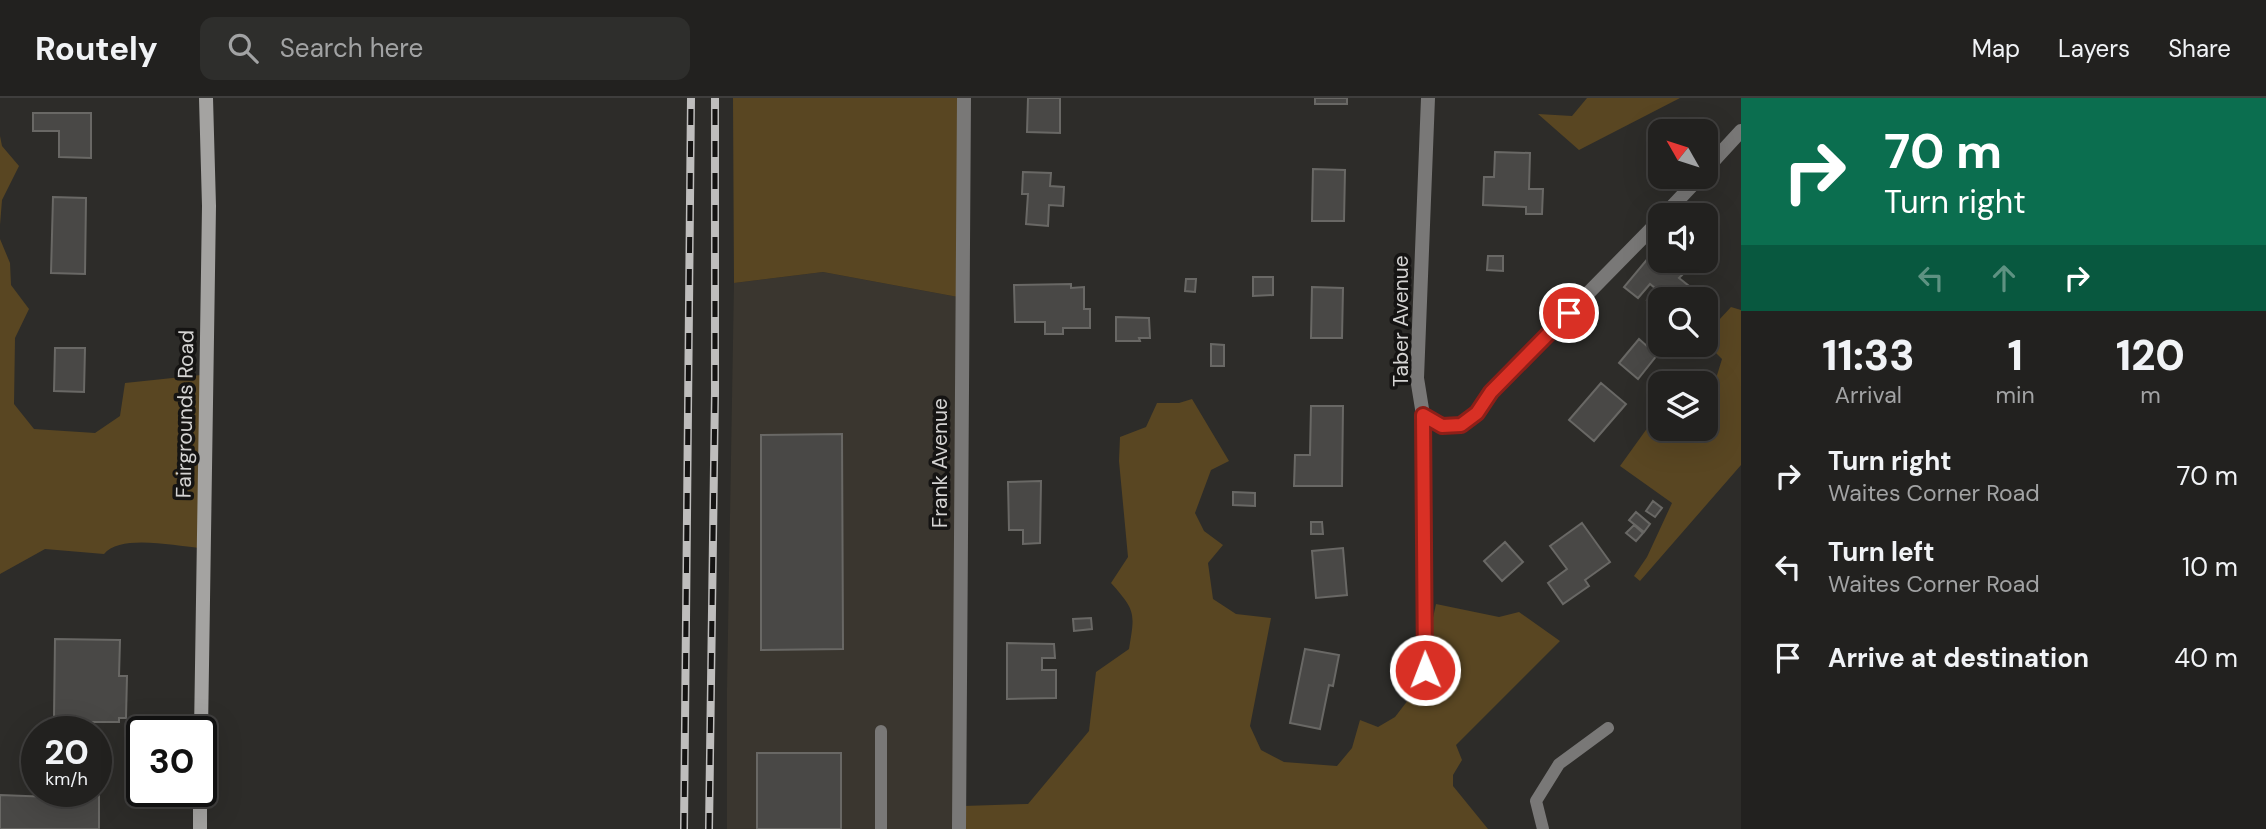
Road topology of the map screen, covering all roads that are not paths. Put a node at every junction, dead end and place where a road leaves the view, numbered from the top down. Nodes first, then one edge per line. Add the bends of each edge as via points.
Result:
1 (206, 98) edge
2 (964, 98) edge
3 (1428, 98) edge
4 (1741, 131) edge
5 (1718, 157) edge
6 (1689, 189) edge
7 (1675, 203) edge
8 (1648, 232) edge
9 (1423, 415) junction
10 (1425, 670) dead end
11 (201, 716) edge
12 (1608, 728) dead end
13 (881, 732) dead end
14 (200, 807) edge
15 (200, 829) edge
16 (881, 829) edge
17 (959, 829) edge
18 (1543, 829) edge

1 - 11 street, Fairgrounds Road via 209,206
2 - 17 street, Frank Avenue
3 - 9 street, Taber Avenue via 1417,378
4 - 5 street
6 - 7 street
8 - 9 street via 1491,392 1477,413 1461,425 1442,426
9 - 10 street, Taber Avenue
12 - 18 lane via 1559,764 1536,801
13 - 16 lane
14 - 15 street

